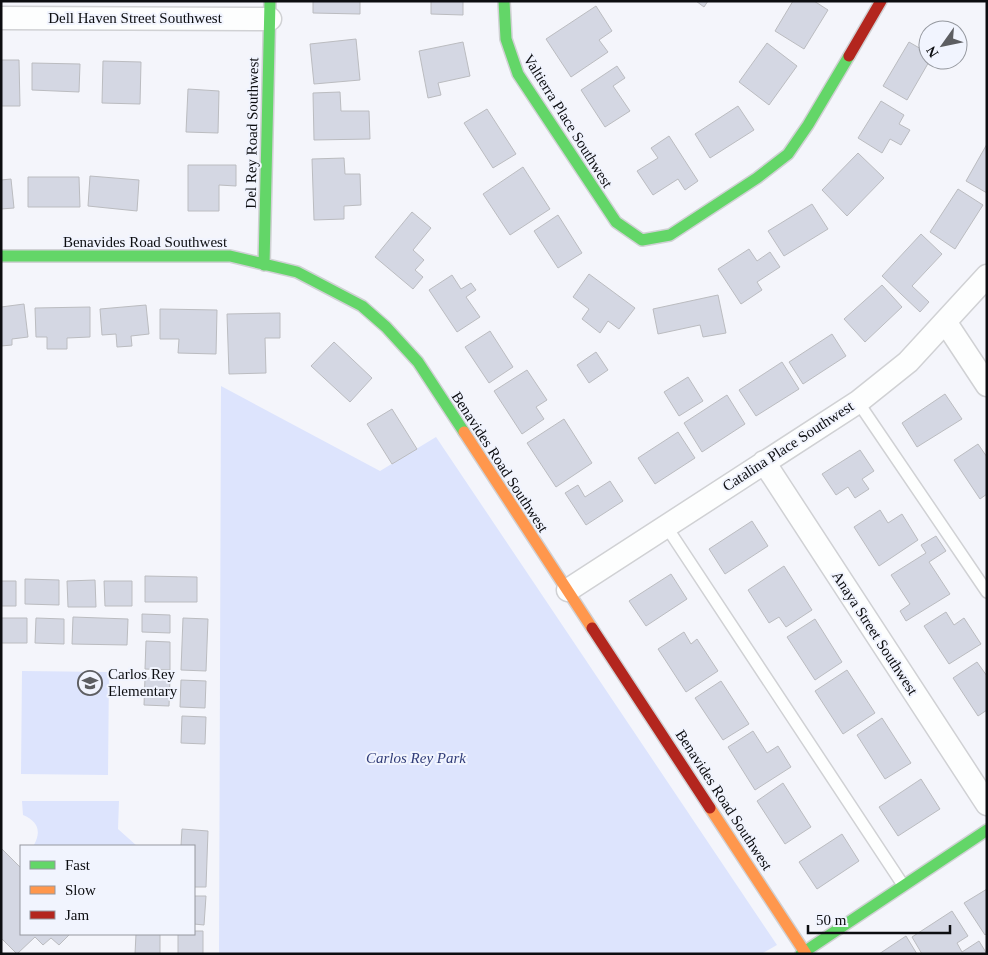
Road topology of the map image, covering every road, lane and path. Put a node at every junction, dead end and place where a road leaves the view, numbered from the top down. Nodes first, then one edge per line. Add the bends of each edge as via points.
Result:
1 (504, 1) edge
2 (881, 1) edge
3 (270, 10) edge
4 (1, 18) edge
5 (1, 256) edge
6 (264, 265) junction
7 (987, 276) edge
8 (946, 323) junction
9 (987, 385) edge
10 (858, 402) junction
11 (764, 462) junction
12 (666, 526) junction
13 (568, 590) junction
14 (987, 592) edge
15 (987, 804) edge
16 (987, 830) edge
17 (903, 885) junction
18 (804, 953) edge

1 - 2 street, Valtierra Place Southwest via 507,51 518,74 616,222 642,240 670,235 788,154
3 - 4 street, Dell Haven Street Southwest
3 - 6 street, Del Rey Road Southwest
5 - 6 street, Benavides Road Southwest via 230,256
6 - 13 street, Benavides Road Southwest via 297,272 362,306 386,327 418,362 513,511
7 - 8 street, Catalina Place Southwest
8 - 9 street
8 - 10 street, Catalina Place Southwest via 908,362
10 - 11 street, Catalina Place Southwest
10 - 14 lane
11 - 12 street, Catalina Place Southwest
11 - 15 street, Anaya Street Southwest
12 - 13 street, Catalina Place Southwest
12 - 17 lane
13 - 18 street, Benavides Road Southwest
16 - 17 street
17 - 18 street

